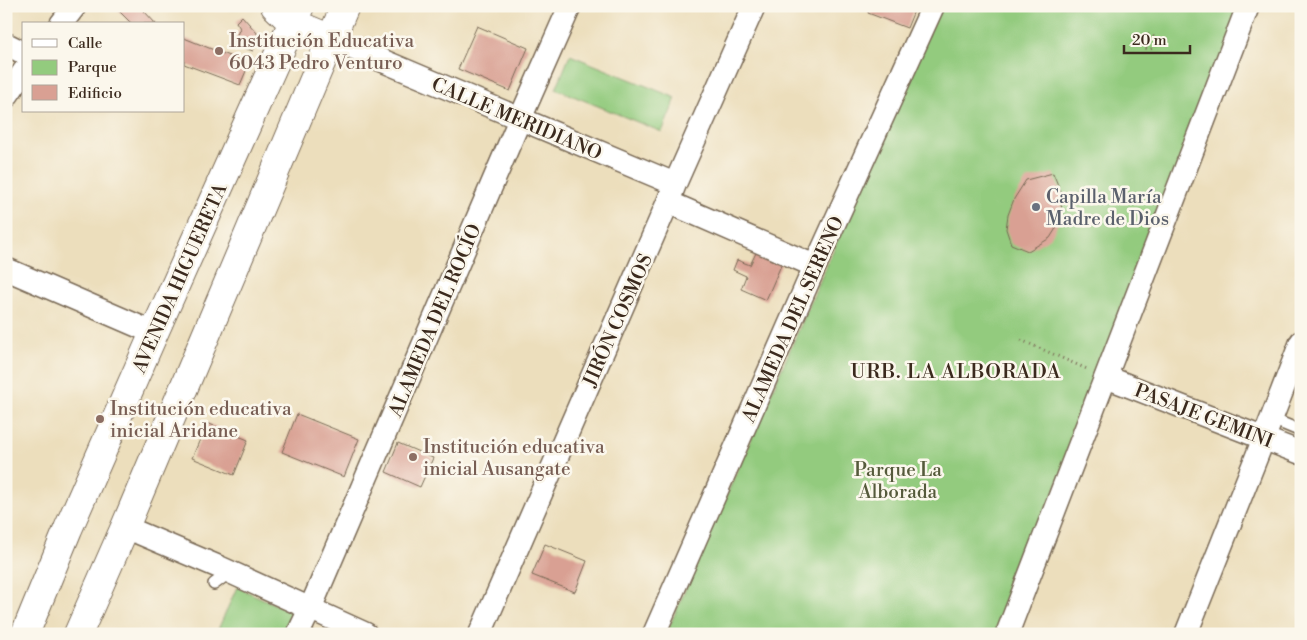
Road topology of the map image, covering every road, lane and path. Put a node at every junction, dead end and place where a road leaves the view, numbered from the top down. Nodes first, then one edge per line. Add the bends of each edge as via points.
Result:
1 (75, 6) edge
2 (344, 6) edge
3 (570, 6) edge
4 (754, 6) edge
5 (932, 6) edge
6 (1248, 6) edge
7 (290, 12) edge
8 (63, 22) edge
9 (331, 39) junction
10 (6, 44) edge
11 (1154, 48) joint
12 (22, 52) edge
13 (274, 65) junction
14 (22, 74) edge
15 (314, 79) junction
16 (6, 97) edge
17 (520, 119) junction
18 (671, 193) junction
19 (815, 266) junction
20 (6, 269) edge
21 (154, 333) junction
22 (1021, 340) dead end
23 (1299, 354) edge
24 (1106, 377) junction
25 (1268, 428) junction
26 (1301, 431) edge
27 (1301, 453) edge
28 (125, 527) junction
29 (310, 609) junction
30 (25, 634) edge
31 (78, 634) edge
32 (298, 634) edge
33 (366, 634) edge
34 (480, 634) edge
35 (654, 634) edge
36 (1007, 634) edge
37 (1186, 634) edge

1 - 8 street
2 - 9 main road
3 - 17 street, ALAMEDA DEL ROCÍO
4 - 18 street, JIRÓN COSMOS
5 - 19 street, ALAMEDA DEL SERENO
6 - 24 street
7 - 9 main road
7 - 13 main road, AVENIDA HIGUERETA
9 - 15 main road
9 - 17 street, CALLE MERIDIANO
10 - 12 street
11 - 11 path via 1154,37 1144,38 1144,47
13 - 15 main road via 287,57 297,56 307,61 314,72
13 - 21 main road, AVENIDA HIGUERETA
14 - 16 street
15 - 28 main road
17 - 18 street, CALLE MERIDIANO
17 - 29 street, ALAMEDA DEL ROCÍO
18 - 19 street
18 - 34 street, JIRÓN COSMOS
19 - 35 street, ALAMEDA DEL SERENO
20 - 21 street
21 - 30 main road, AVENIDA HIGUERETA
22 - 24 path
23 - 25 street
24 - 25 street, PASAJE GEMINI
24 - 36 street
25 - 26 lane
25 - 27 street, PASAJE GEMINI
25 - 37 street
28 - 29 street via 221,575
28 - 31 main road
29 - 32 street, ALAMEDA DEL ROCÍO
29 - 33 street

